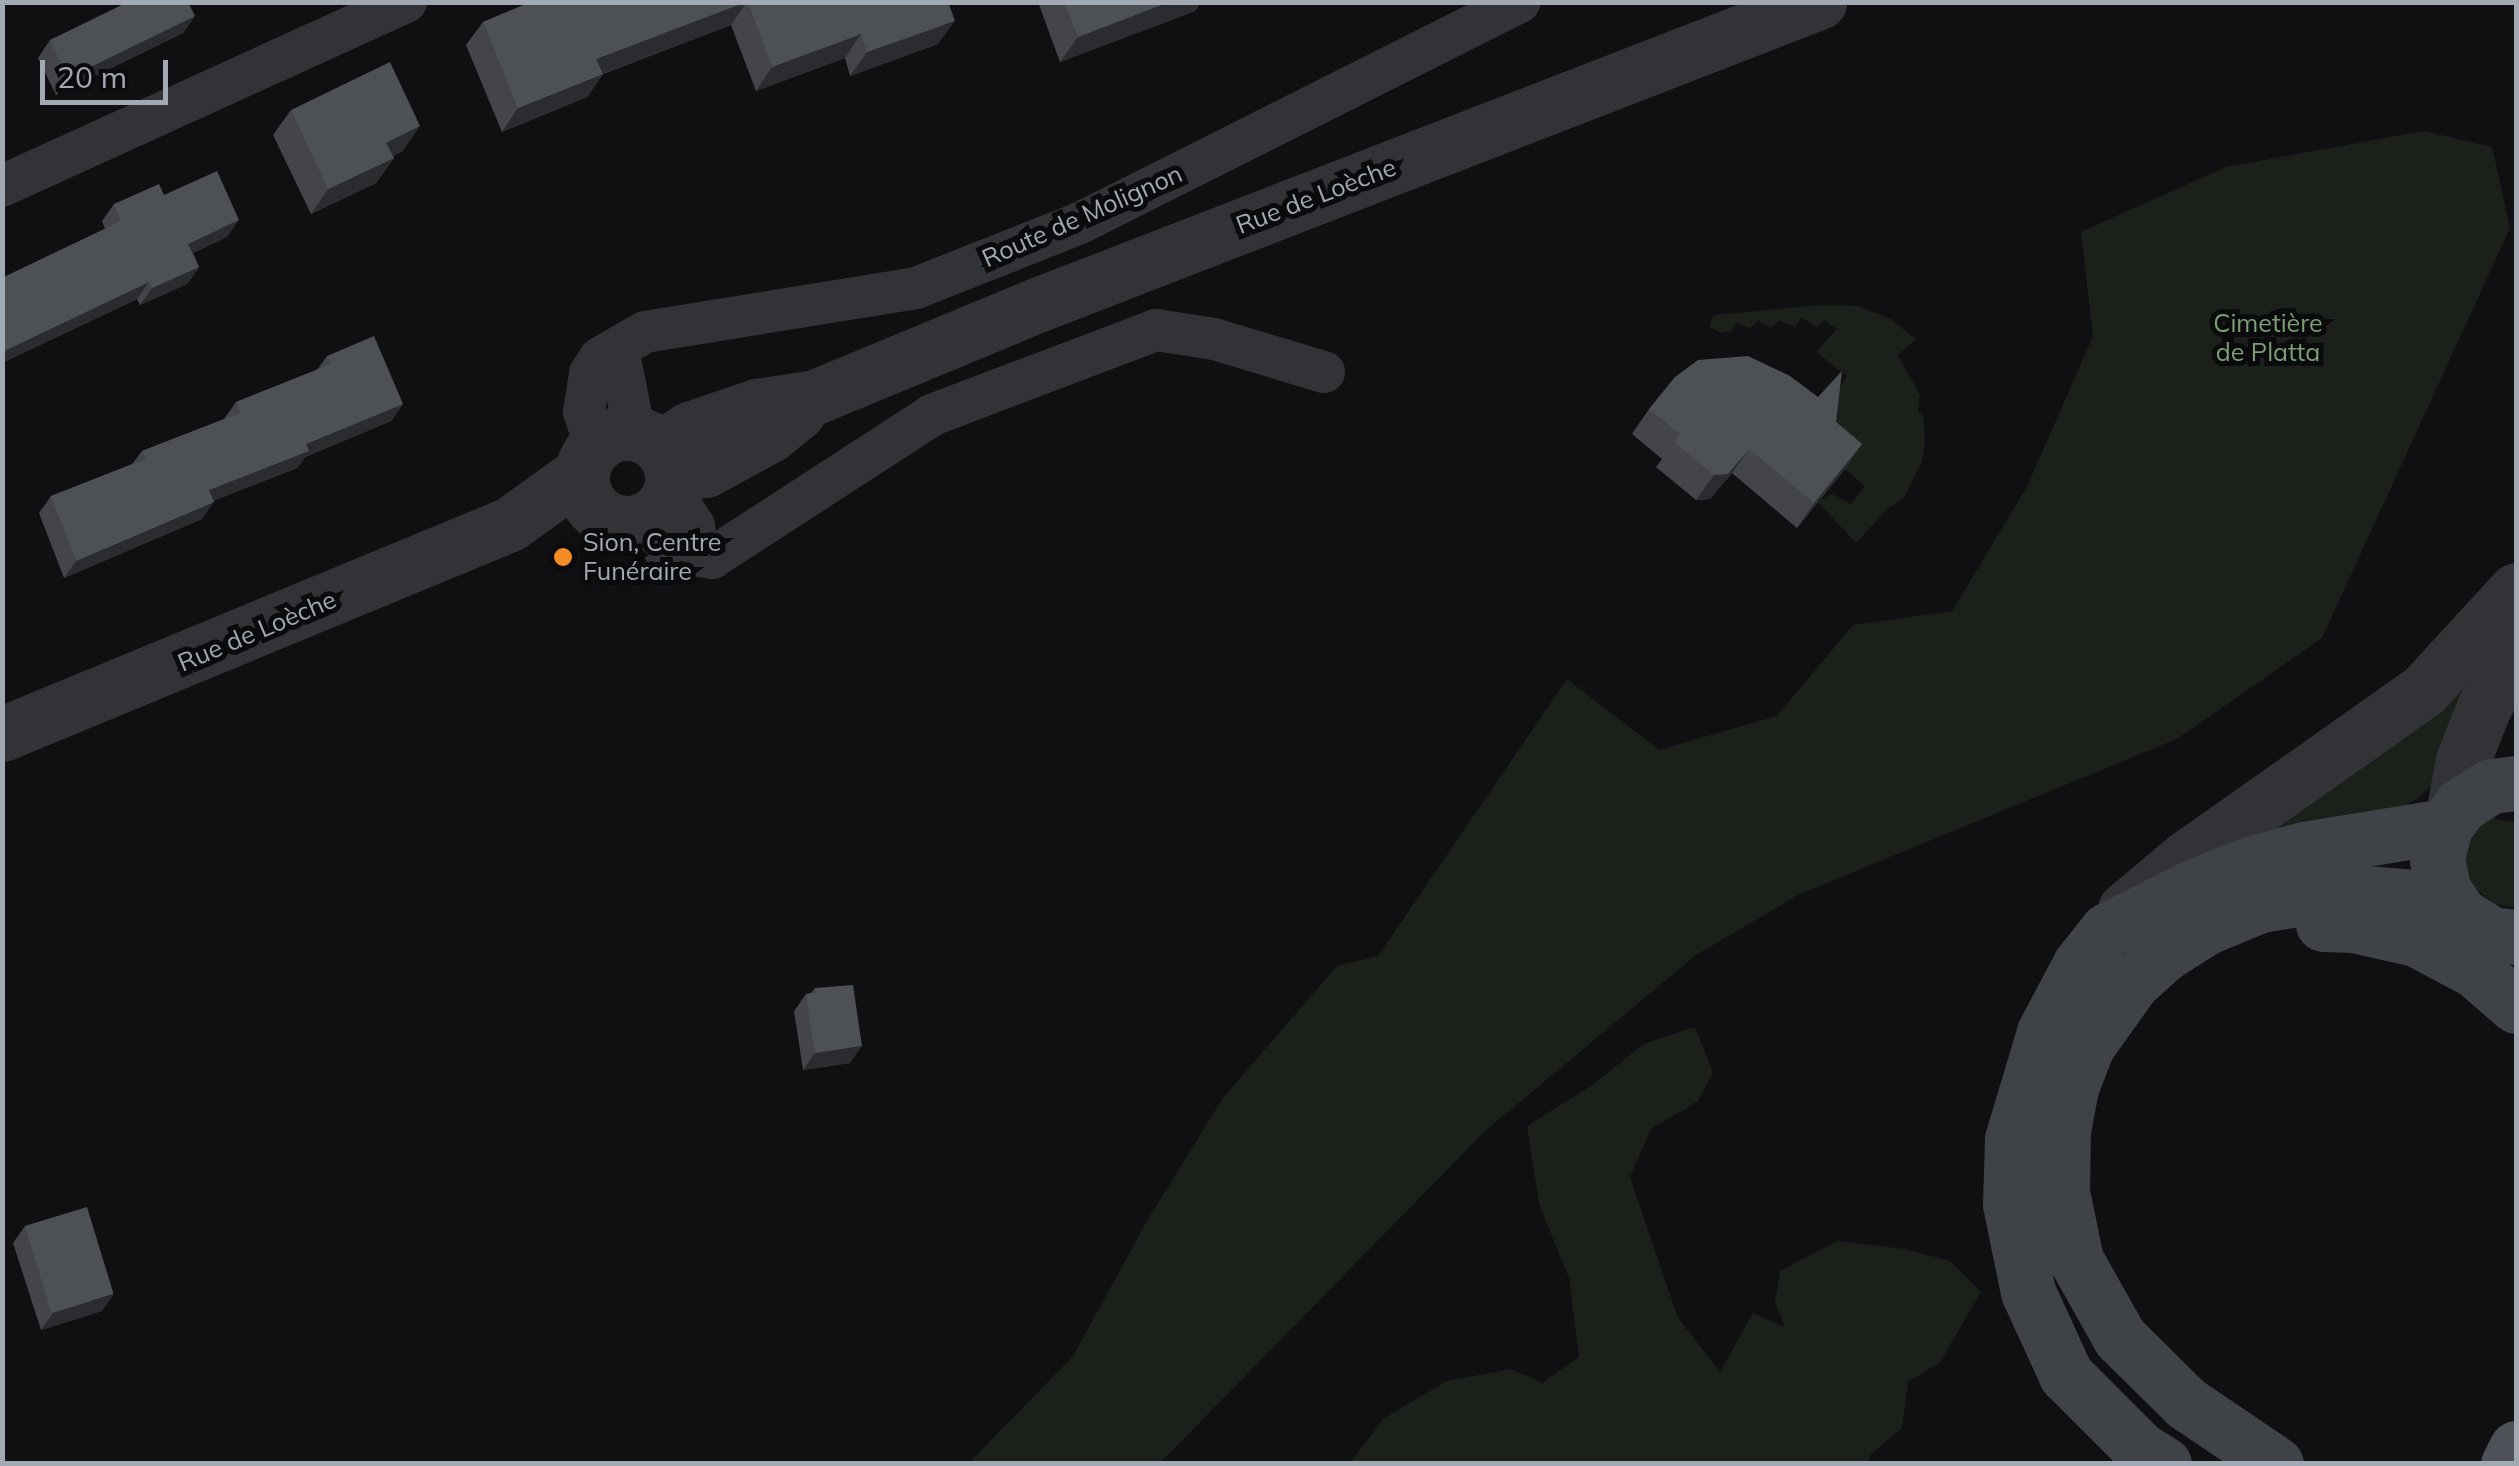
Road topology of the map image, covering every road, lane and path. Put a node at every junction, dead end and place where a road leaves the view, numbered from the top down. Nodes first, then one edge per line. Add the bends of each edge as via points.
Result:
1 (406, 2) edge
2 (1520, 2) edge
3 (1819, 2) edge
4 (2, 186) edge
5 (1324, 372) dead end
6 (632, 474) junction
7 (2516, 590) edge
8 (2516, 648) edge
9 (2, 734) edge
10 (2516, 783) edge
11 (2449, 820) junction
12 (2449, 900) junction
13 (2107, 930) junction
14 (2508, 944) edge
15 (2516, 1006) edge
16 (2105, 1020) junction
17 (2516, 1448) edge
18 (2164, 1464) edge
19 (2276, 1464) edge
20 (2508, 1464) edge

1 - 4 street
2 - 6 street, Route de Molignon via 1080,222 916,288 645,332 618,349
3 - 6 street, Rue de Loèche via 815,397 757,406 689,429
5 - 6 street via 1201,337 1156,330 1133,335 932,415 712,558 665,551
6 - 9 street, Rue de Loèche
7 - 13 street via 2423,691 2143,890
8 - 11 street via 2463,760
10 - 11 main road via 2480,792
11 - 12 main road via 2438,869
11 - 13 main road via 2252,863
12 - 14 main road via 2468,921
12 - 16 main road via 2366,893 2260,906 2164,954
13 - 18 main road via 2080,964 2044,1032 2012,1138 2010,1204 2028,1292 2066,1375 2140,1449
15 - 16 main road via 2476,970 2416,940 2321,924 2243,938 2204,953
16 - 19 main road via 2071,1088 2064,1131 2062,1192 2076,1260 2120,1338 2186,1404
17 - 20 main road

